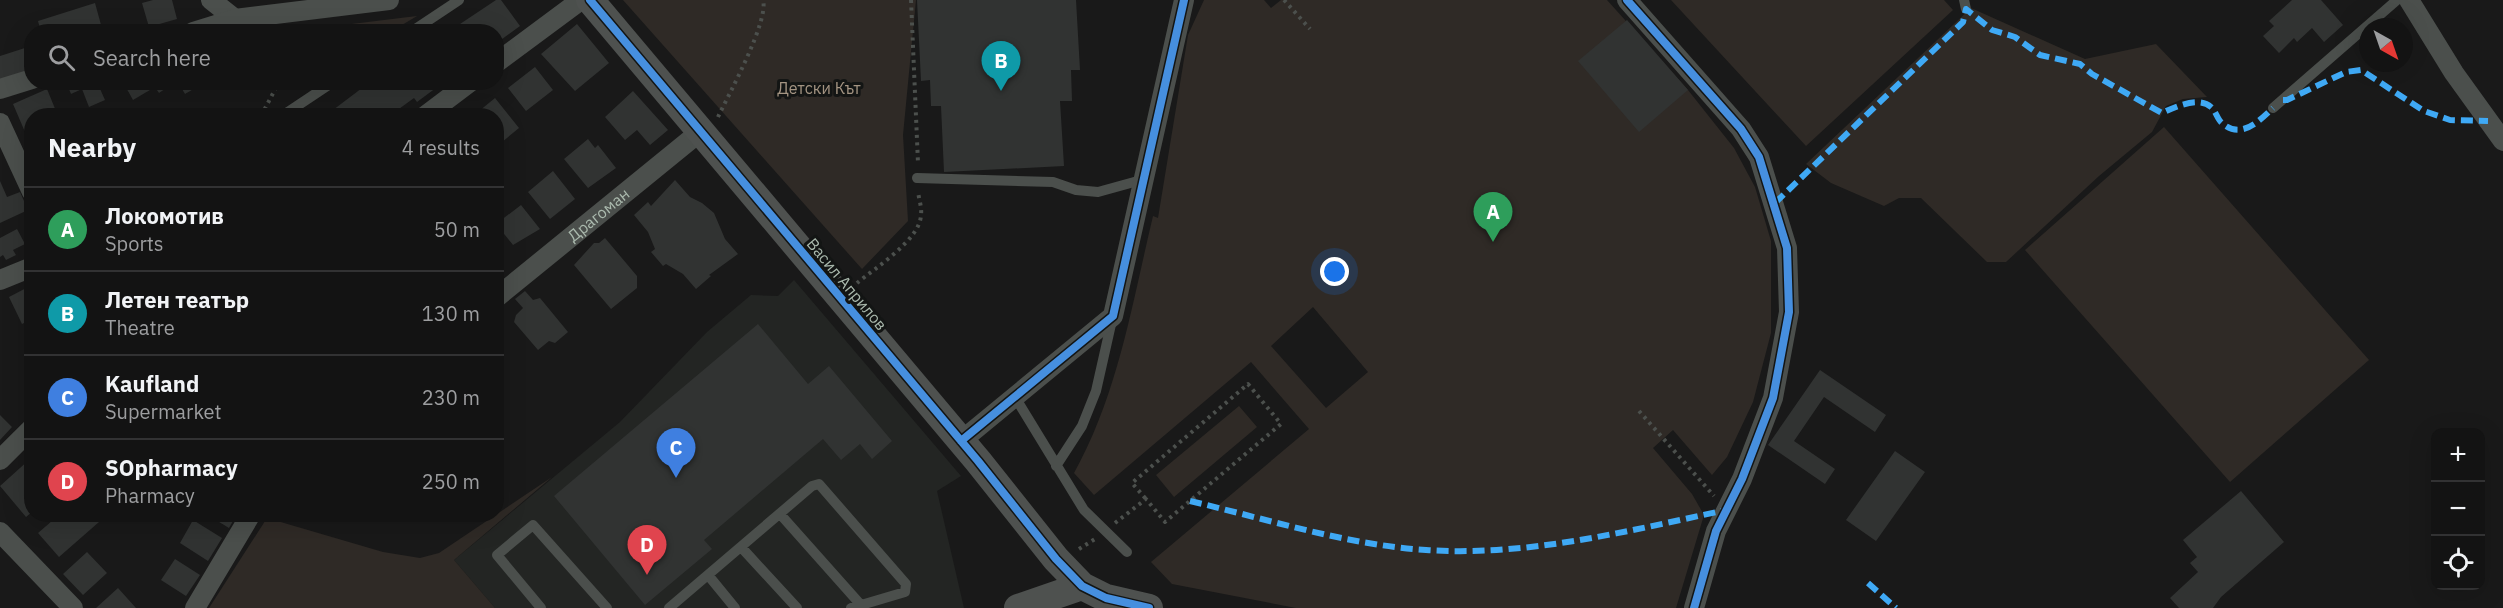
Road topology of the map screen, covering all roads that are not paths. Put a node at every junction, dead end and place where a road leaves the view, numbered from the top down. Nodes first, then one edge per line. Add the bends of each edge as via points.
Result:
1 (212, 0) edge
2 (389, 0) edge
3 (459, 0) edge
4 (581, 0) edge
5 (590, 0) edge
6 (1184, 0) edge
7 (1627, 0) edge
8 (2397, 0) edge
9 (2409, 0) edge
10 (235, 19) junction
11 (219, 24) edge
12 (423, 24) edge
13 (504, 57) edge
14 (24, 82) edge
15 (0, 89) edge
16 (321, 90) edge
17 (459, 90) edge
18 (294, 108) edge
19 (436, 108) edge
20 (2273, 108) dead end
21 (0, 123) edge
22 (705, 135) junction
23 (2503, 141) edge
24 (24, 175) edge
25 (917, 178) road end
26 (1145, 179) junction
27 (24, 270) edge
28 (0, 280) edge
29 (504, 292) edge
30 (1113, 316) junction
31 (1015, 397) junction
32 (24, 436) edge
33 (961, 441) junction
34 (0, 460) edge
35 (1056, 466) junction
36 (780, 514) junction
37 (246, 522) edge
38 (0, 532) edge
39 (741, 547) junction
40 (1127, 552) dead end
41 (708, 575) junction
42 (1082, 586) junction
43 (64, 605) edge
44 (856, 606) edge
45 (195, 608) edge
46 (542, 608) edge
47 (607, 608) edge
48 (670, 608) edge
49 (735, 608) edge
50 (797, 608) edge
51 (1018, 608) edge
52 (1149, 608) edge
53 (1694, 608) edge

1 - 10 street
2 - 10 street
3 - 12 lane
4 - 13 street
5 - 22 street, Васил Априлов
6 - 26 street
7 - 53 street via 1741,129 1760,158 1787,248 1789,312 1773,398 1742,479 1716,531
8 - 20 lane
9 - 23 street via 2454,73
10 - 11 street
14 - 15 street
16 - 18 lane
17 - 19 street
21 - 24 street
22 - 29 street, Драгоман
22 - 33 street, Васил Априлов
25 - 26 lane via 1053,182 1098,192
26 - 30 street
27 - 28 street
30 - 31 street
30 - 35 lane via 1096,391 1082,426
31 - 33 street
31 - 35 lane
32 - 34 street
33 - 42 street, Васил Априлов
35 - 40 lane via 1084,510
36 - 39 lane
36 - 44 lane
36 - 44 lane via 819,484 906,584 905,592
37 - 45 street
38 - 43 street
39 - 41 lane
39 - 50 lane
41 - 48 lane
41 - 49 lane
42 - 51 street
42 - 52 street via 1106,598
46 - 47 lane via 497,555 533,525

